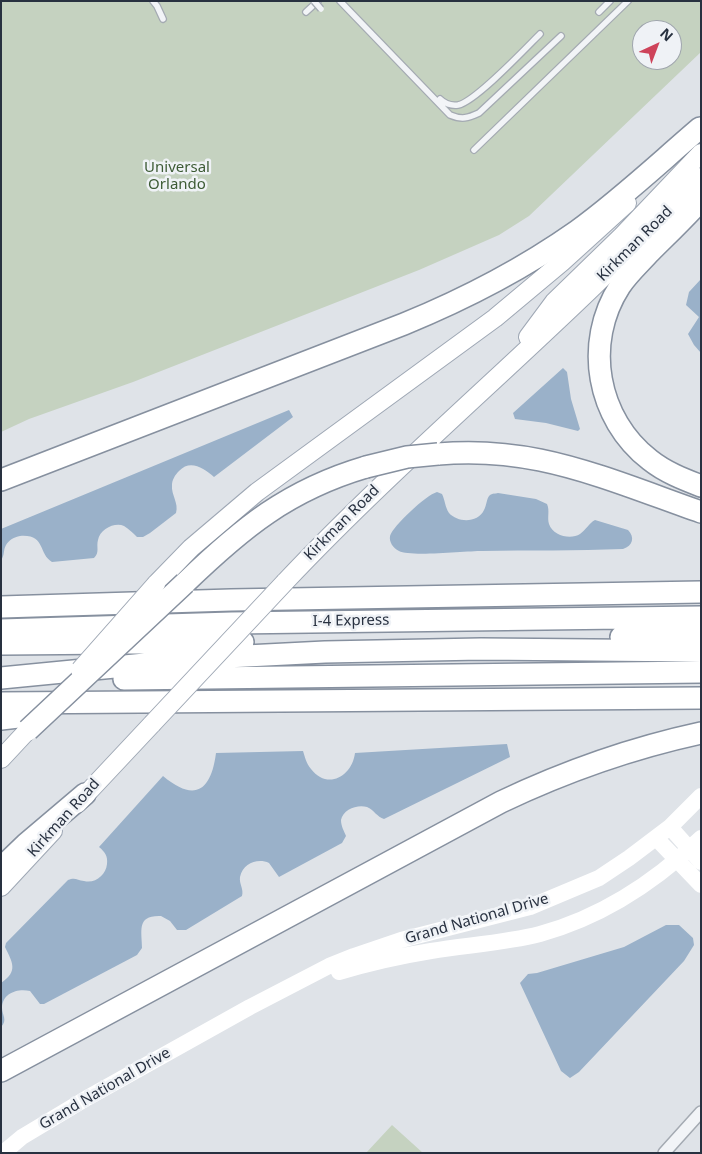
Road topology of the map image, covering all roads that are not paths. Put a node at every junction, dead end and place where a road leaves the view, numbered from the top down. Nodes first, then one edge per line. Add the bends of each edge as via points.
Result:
1 (153, 1) edge
2 (316, 1) edge
3 (340, 1) edge
4 (610, 1) edge
5 (623, 1) edge
6 (628, 1) edge
7 (321, 9) dead end
8 (306, 12) dead end
9 (599, 12) dead end
10 (163, 19) dead end
11 (540, 34) dead end
12 (561, 36) dead end
13 (415, 78) junction
14 (700, 128) edge
15 (701, 153) edge
16 (701, 177) edge
17 (701, 200) edge
18 (491, 382) junction
19 (1, 480) edge
20 (701, 486) edge
21 (701, 512) edge
22 (701, 592) edge
23 (1, 607) edge
24 (701, 617) edge
25 (1, 630) edge
26 (701, 636) edge
27 (1, 644) edge
28 (701, 651) edge
29 (701, 672) edge
30 (1, 679) edge
31 (701, 698) edge
32 (148, 701) junction
33 (1, 702) edge
34 (1, 719) edge
35 (28, 730) junction
36 (701, 733) edge
37 (1, 759) edge
38 (85, 794) junction
39 (701, 796) edge
40 (670, 827) junction
41 (656, 838) junction
42 (701, 838) edge
43 (688, 849) junction
44 (676, 860) junction
45 (701, 862) edge
46 (1, 868) edge
47 (701, 885) edge
48 (1, 888) edge
49 (289, 988) junction
50 (1, 1071) edge
51 (701, 1112) edge
52 (2, 1153) edge
53 (664, 1153) edge

1 - 10 lane
2 - 7 lane, bridge
2 - 8 lane
3 - 13 lane
4 - 9 lane
5 - 6 lane via 474,148
11 - 13 lane via 484,89 458,105 444,103
12 - 13 lane via 479,113 468,118 450,115
14 - 19 highway via 576,231 468,296 395,328
14 - 35 main road, bridge via 627,203 549,274 460,344 264,487 198,543 156,584
15 - 18 main road via 554,302
16 - 18 main road, Kirkman Road via 599,281
17 - 20 highway via 620,286 607,311 599,359 608,406 628,439 657,465
18 - 38 main road, Kirkman Road, bridge via 401,465 285,582
21 - 35 highway, bridge via 568,466 490,453 407,458 346,473 314,486 267,512 232,538
22 - 23 highway
24 - 25 highway, I-4 Express via 232,623
26 - 27 highway
28 - 30 highway via 481,649 325,652 198,659
29 - 30 highway
31 - 32 highway
32 - 33 highway
32 - 34 highway
35 - 37 main road
36 - 50 highway via 588,766 501,802
38 - 46 highway
38 - 48 main road, Kirkman Road
39 - 40 street, Grand National Drive
40 - 41 street, Grand National Drive
40 - 43 street
41 - 44 street
41 - 49 street, Grand National Drive via 599,878 530,907 420,935 354,956
42 - 43 street, Grand National Drive
43 - 44 street, Grand National Drive
43 - 45 street
44 - 47 street
44 - 49 street, Grand National Drive via 627,897 567,925 539,934 367,964
49 - 52 street, Grand National Drive via 62,1113
51 - 53 street

